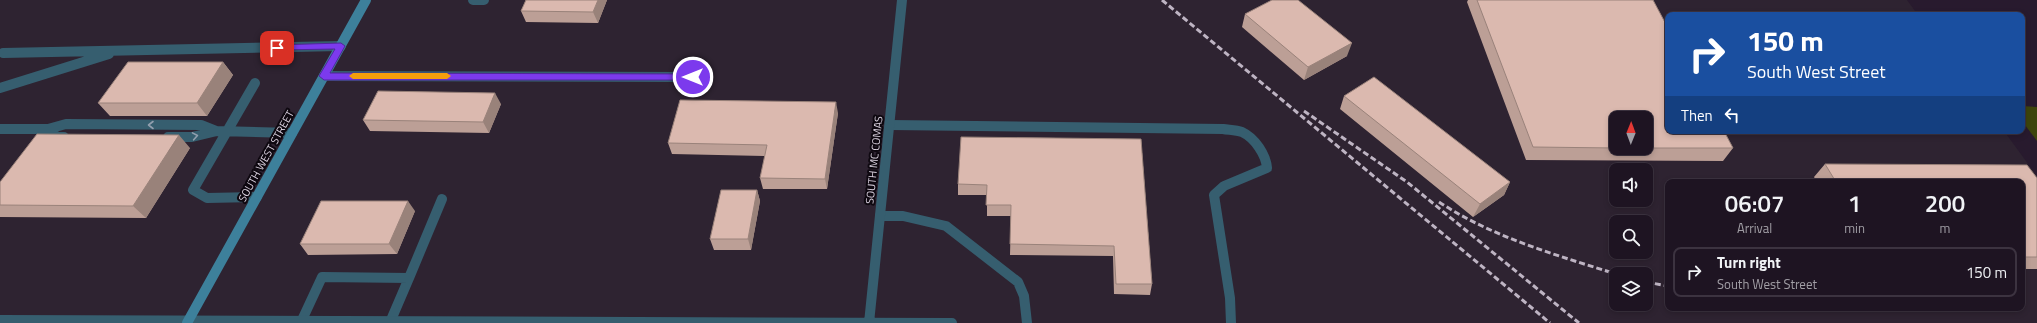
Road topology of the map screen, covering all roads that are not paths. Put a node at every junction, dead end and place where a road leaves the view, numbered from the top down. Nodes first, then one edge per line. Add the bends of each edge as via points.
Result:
1 (366, 0) edge
2 (473, 0) edge
3 (484, 0) edge
4 (902, 0) edge
5 (341, 46) junction
6 (121, 50) junction
7 (3, 53) dead end
8 (324, 76) junction
9 (693, 77) dead end
10 (255, 83) dead end
11 (0, 88) edge
12 (890, 125) junction
13 (0, 129) edge
14 (48, 129) junction
15 (221, 132) junction
16 (292, 133) junction
17 (73, 137) edge
18 (160, 137) edge
19 (257, 197) junction
20 (442, 199) dead end
21 (880, 216) junction
22 (409, 278) junction
23 (0, 320) edge
24 (302, 320) junction
25 (391, 320) junction
26 (188, 321) edge
27 (334, 321) edge
28 (416, 322) edge
29 (869, 323) edge
30 (952, 323) edge
31 (1026, 323) edge
32 (1232, 323) edge

1 - 5 main road, SOUTH WEST STREET
2 - 3 street
4 - 12 street, SOUTH MC COMAS
5 - 6 street
5 - 8 main road, SOUTH WEST STREET
6 - 7 street
6 - 11 street
8 - 9 street
8 - 16 main road, SOUTH WEST STREET
10 - 15 street
12 - 21 street, SOUTH MC COMAS
12 - 32 street via 1223,129 1244,134 1252,140 1267,162 1267,168 1219,188 1214,195
13 - 14 street
15 -> 14 street via 201,125 66,124
14 - 17 street via 57,137
15 - 16 street
18 -> 15 street via 192,137
15 - 19 street via 193,190 207,198
16 - 19 main road, SOUTH WEST STREET
19 - 26 main road, SOUTH WEST STREET
20 - 22 street
21 - 29 street, SOUTH MC COMAS
21 - 31 street via 903,216 946,226 1018,282 1022,287
22 - 24 street via 322,277
22 - 25 street
23 - 26 street
24 - 26 street
24 - 27 street
25 - 27 street
25 - 28 street
28 - 29 street
29 - 30 street

